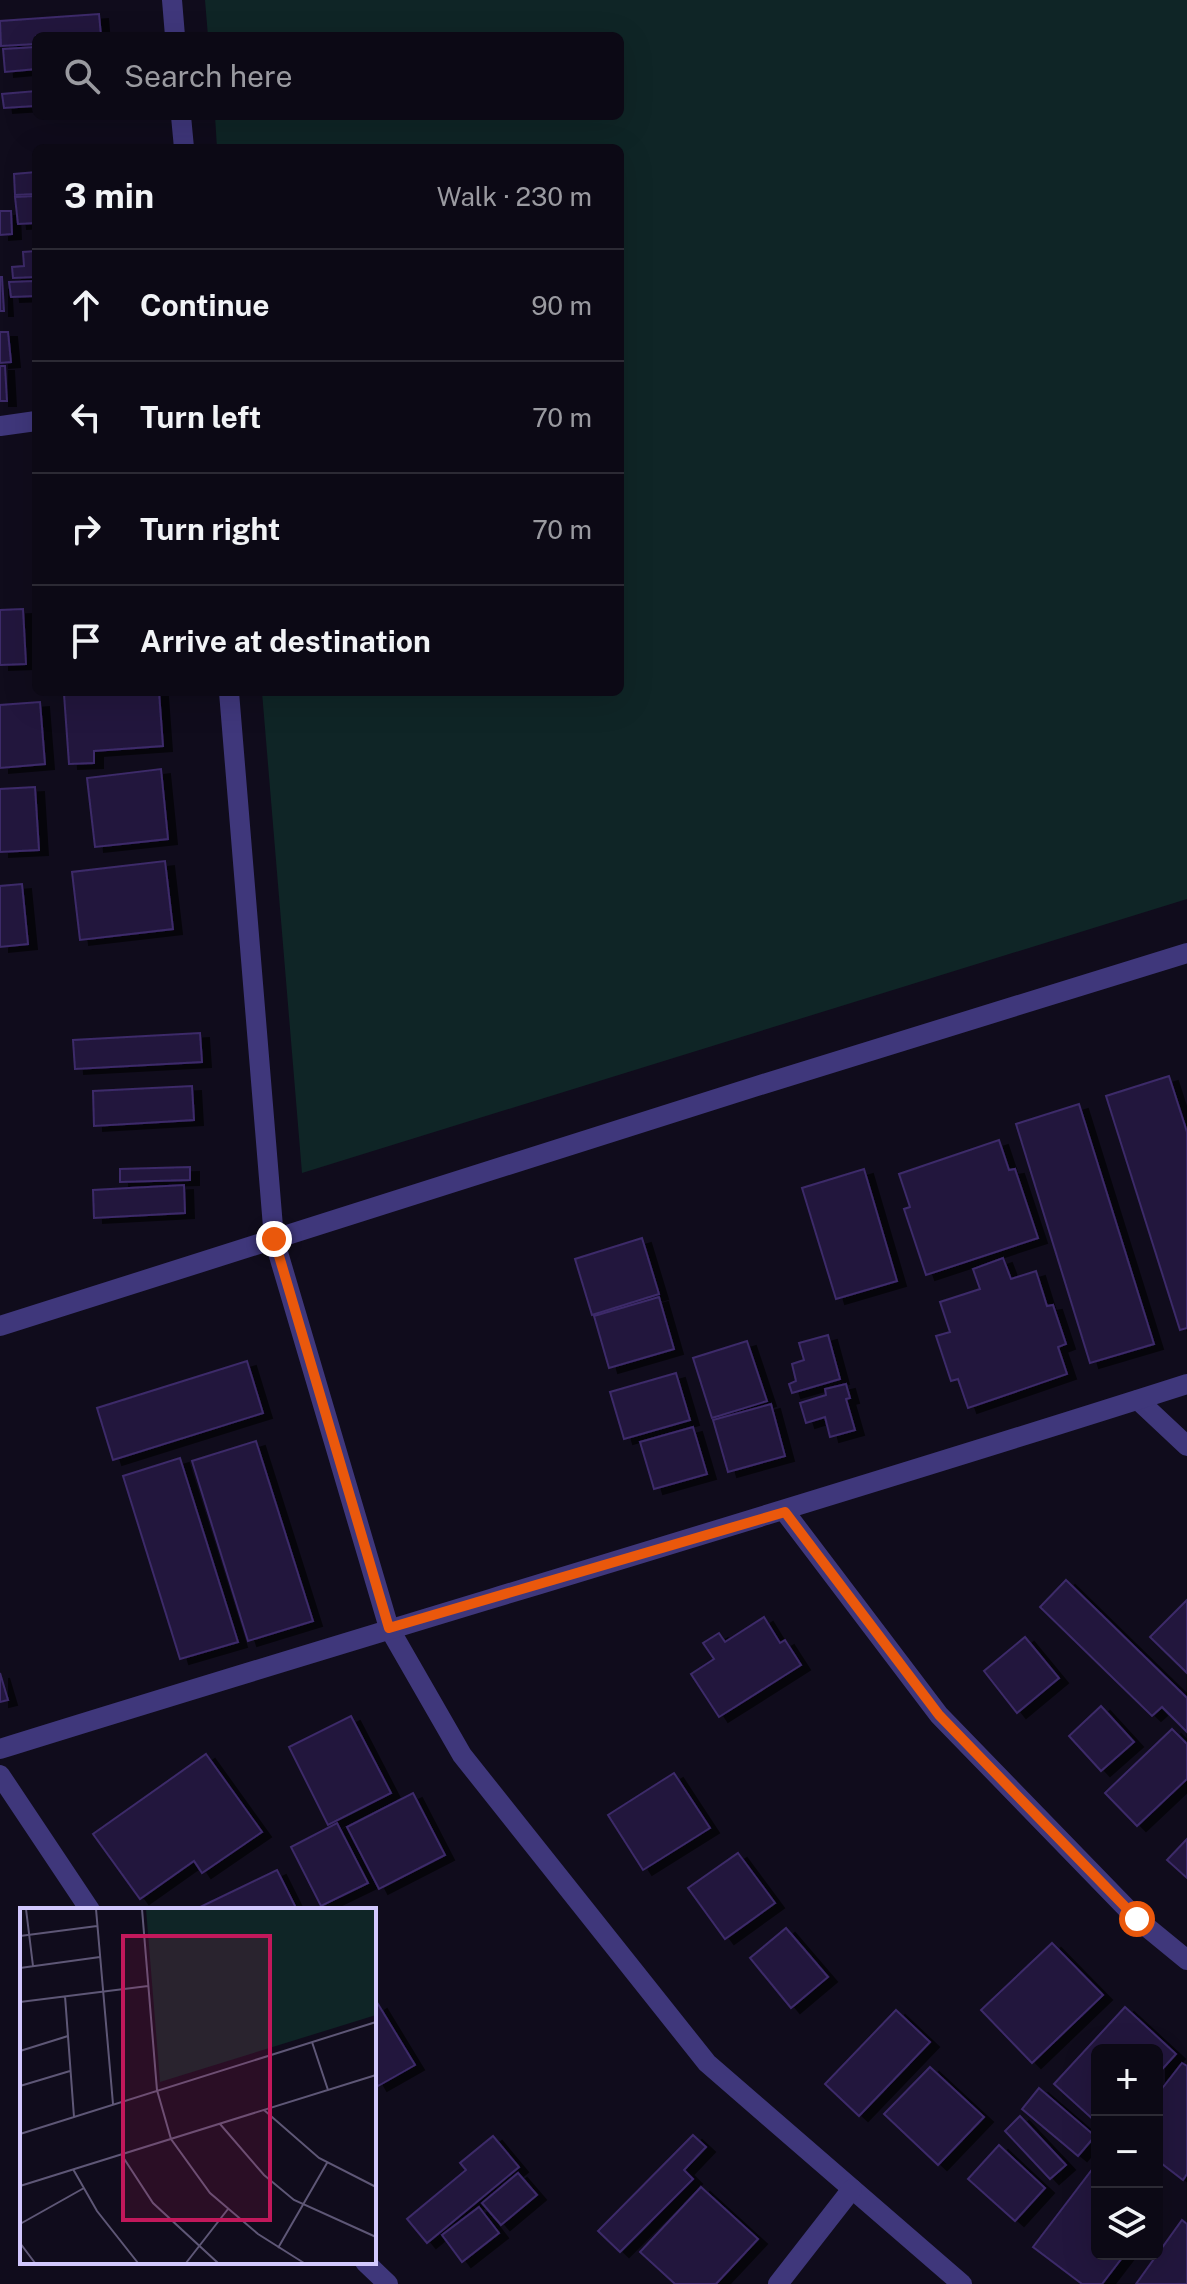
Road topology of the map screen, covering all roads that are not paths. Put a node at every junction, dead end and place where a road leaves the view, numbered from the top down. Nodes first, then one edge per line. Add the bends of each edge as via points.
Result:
1 (172, 0) edge
2 (175, 32) edge
3 (181, 120) edge
4 (184, 144) edge
5 (32, 422) edge
6 (0, 426) edge
7 (229, 696) edge
8 (1187, 953) edge
9 (274, 1239) junction
10 (0, 1326) edge
11 (1187, 1384) edge
12 (1138, 1400) junction
13 (1187, 1446) edge
14 (785, 1512) junction
15 (389, 1628) junction
16 (0, 1749) edge
17 (0, 1775) edge
18 (89, 1908) edge
19 (1187, 1960) edge
20 (852, 2189) junction
21 (367, 2264) edge
22 (388, 2284) edge
23 (778, 2284) edge
24 (962, 2284) edge

1 - 2 street
3 - 4 street
5 - 6 street
7 - 9 street
8 - 9 street
9 - 10 street
9 - 15 street
11 - 12 street
12 - 13 street
12 - 14 street
14 - 15 street
14 - 19 street via 939,1715 1137,1919
15 - 16 street
15 - 20 street via 462,1755 707,2063
17 - 18 street
20 - 23 street
20 - 24 street
21 - 22 street

